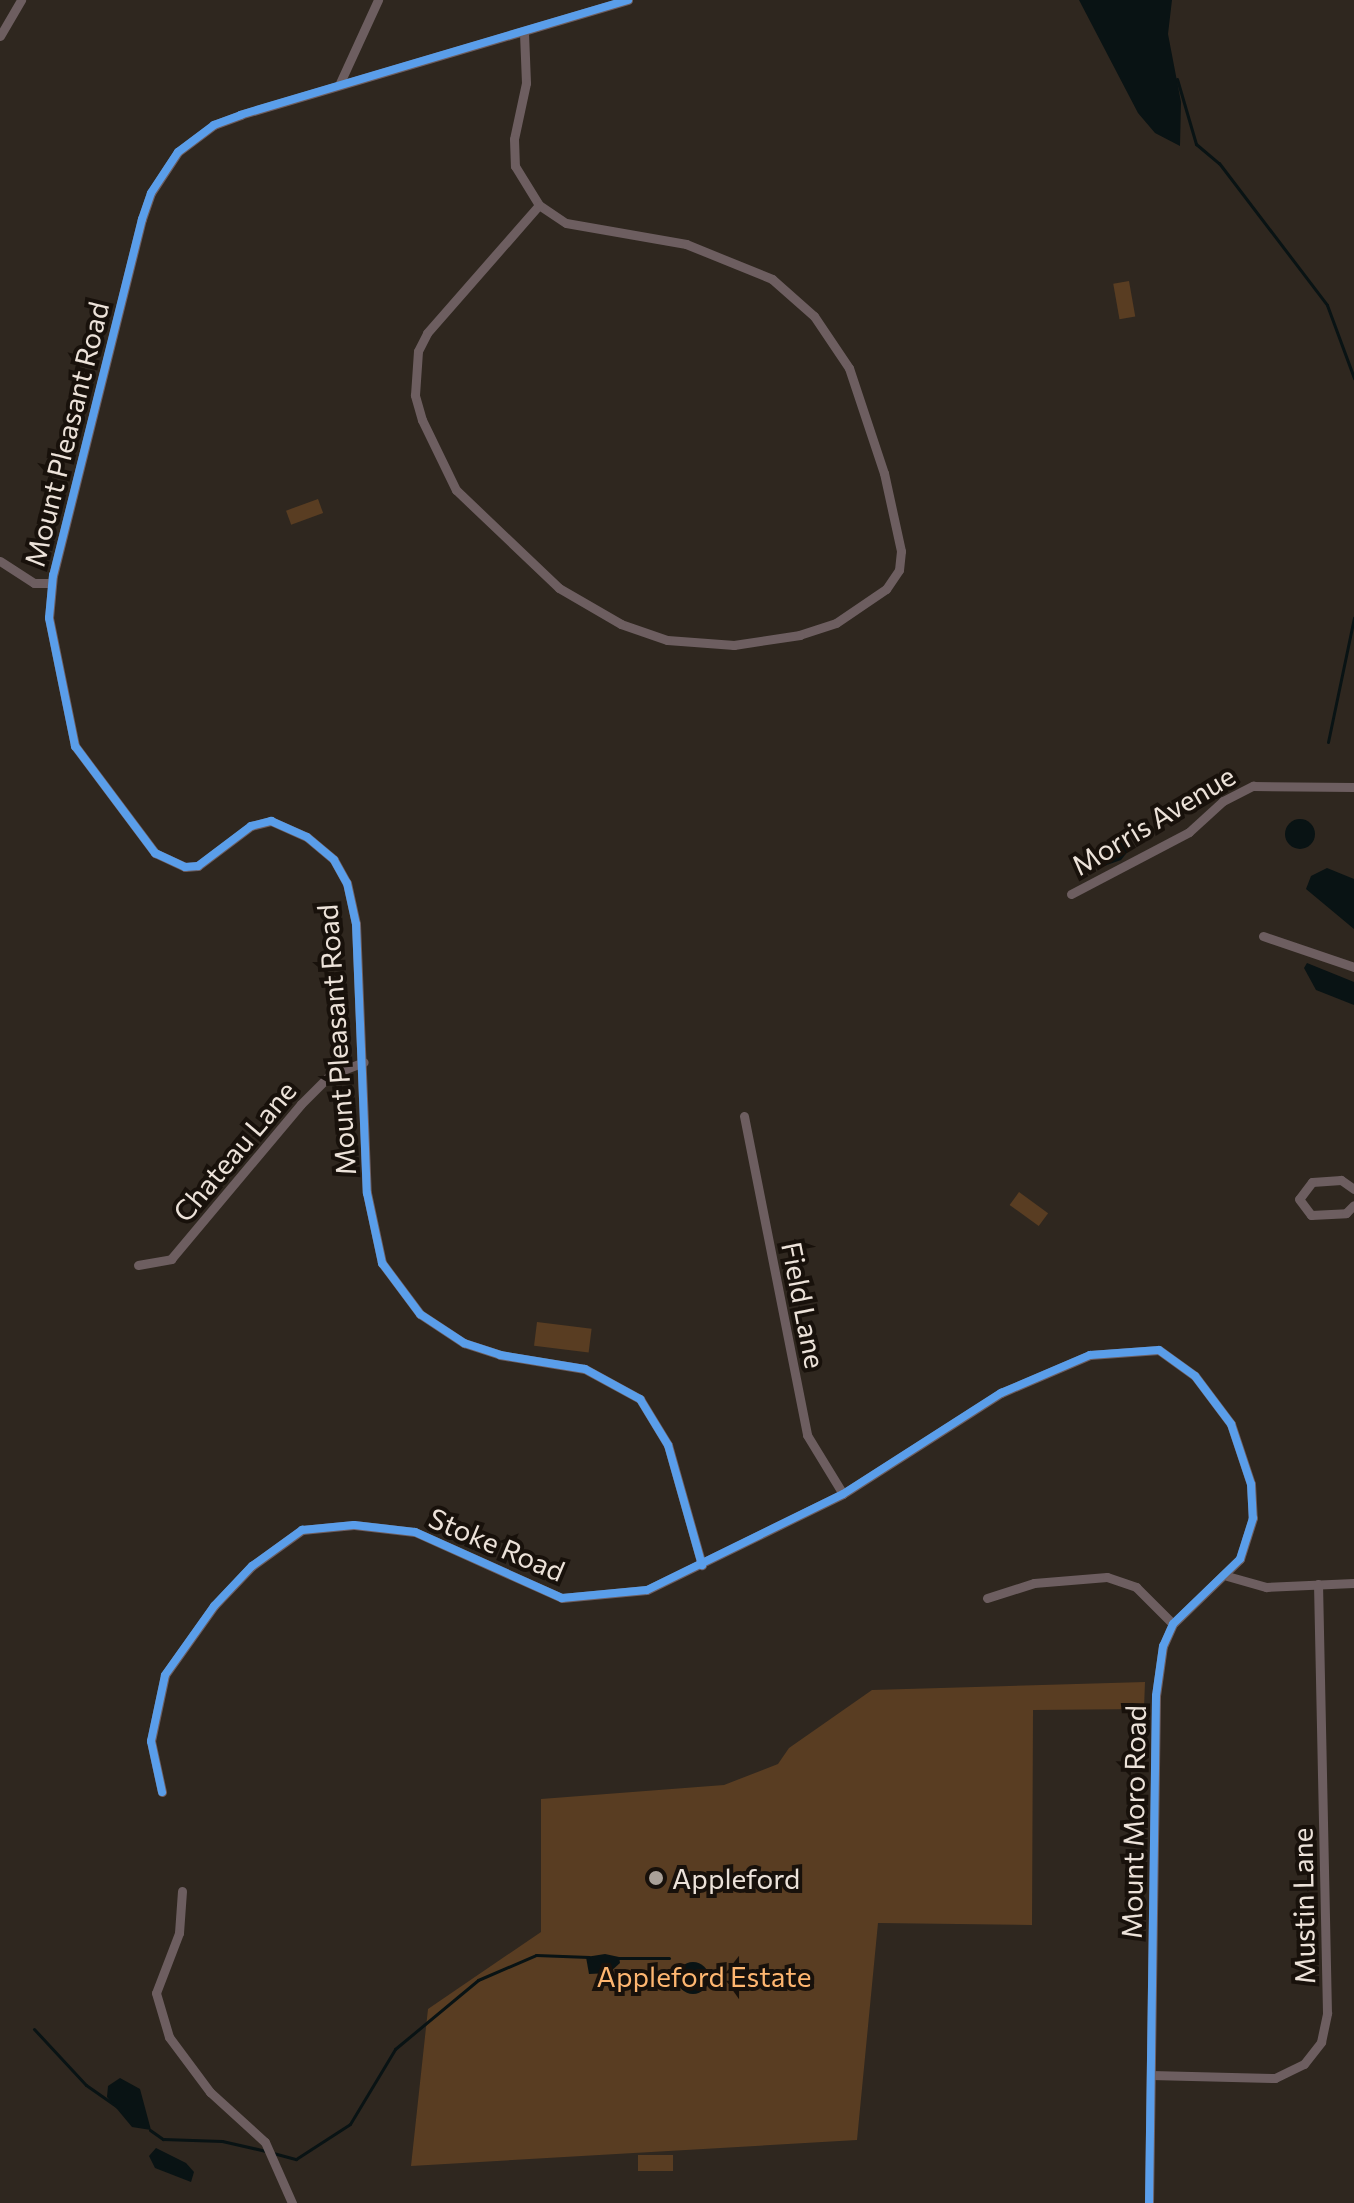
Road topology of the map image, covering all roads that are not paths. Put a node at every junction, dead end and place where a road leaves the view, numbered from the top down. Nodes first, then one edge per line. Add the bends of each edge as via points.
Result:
1 (21, 0) edge
2 (378, 0) edge
3 (628, 0) edge
4 (524, 33) junction
5 (0, 36) edge
6 (339, 85) junction
7 (539, 205) junction
8 (0, 561) edge
9 (52, 583) junction
10 (1354, 787) edge
11 (1071, 894) dead end
12 (1263, 936) dead end
13 (1354, 967) edge
14 (364, 1062) junction
15 (744, 1116) dead end
16 (1354, 1189) edge
17 (1354, 1205) edge
18 (138, 1265) dead end
19 (843, 1494) junction
20 (702, 1565) junction
21 (1227, 1576) junction
22 (1354, 1583) edge
23 (1318, 1584) junction
24 (987, 1598) dead end
25 (1173, 1624) junction
26 (162, 1792) dead end
27 (182, 1891) dead end
28 (1151, 2075) junction
29 (292, 2203) edge
30 (1149, 2203) edge

1 - 5 street
2 - 6 street
3 - 4 street, Mount Pleasant Road
4 - 6 street, Mount Pleasant Road
4 - 7 street via 526,83 514,139 515,166
6 - 9 street, Mount Pleasant Road via 214,125 165,167 142,219
7 - 7 street via 566,223 686,244 772,279 814,316 849,368 884,473 901,551 899,570 886,589 862,608 807,633 770,642 699,645 621,624 559,588 442,471 415,395 418,351 427,333
8 - 9 street via 34,583
9 - 14 street, Mount Pleasant Road via 52,644 75,746 155,853 185,867 198,866 251,826 271,821 307,837 334,860 347,883 356,924
10 - 11 street, Morris Avenue via 1253,786 1223,801 1189,832
12 - 13 street
14 - 18 street, Chateau Lane via 330,1075 301,1104 171,1259
14 - 20 street, Mount Pleasant Road via 367,1193 382,1263 396,1287 420,1314 464,1343 500,1355 585,1369 640,1399 668,1445
15 - 19 street, Field Lane via 807,1435
16 - 17 street via 1341,1180 1312,1182 1299,1199 1311,1215 1346,1213
19 - 20 street
19 - 21 street via 1001,1393 1090,1355 1159,1350 1195,1376 1231,1424 1245,1463 1253,1518 1248,1544
20 - 26 street, Stoke Road via 647,1590 562,1598 415,1532 354,1525 302,1530 252,1566 214,1606 165,1675 151,1741
21 - 23 street via 1266,1587
21 - 25 street
22 - 23 street
23 - 28 street, Mustin Lane via 1327,2013 1321,2042 1304,2064 1275,2078
24 - 25 street via 1034,1583 1107,1577 1136,1587
25 - 28 street, Mount Moro Road via 1166,1636 1156,1696
27 - 29 street via 179,1933 156,1993 169,2037 210,2092 271,2153
28 - 30 street, Mount Moro Road

